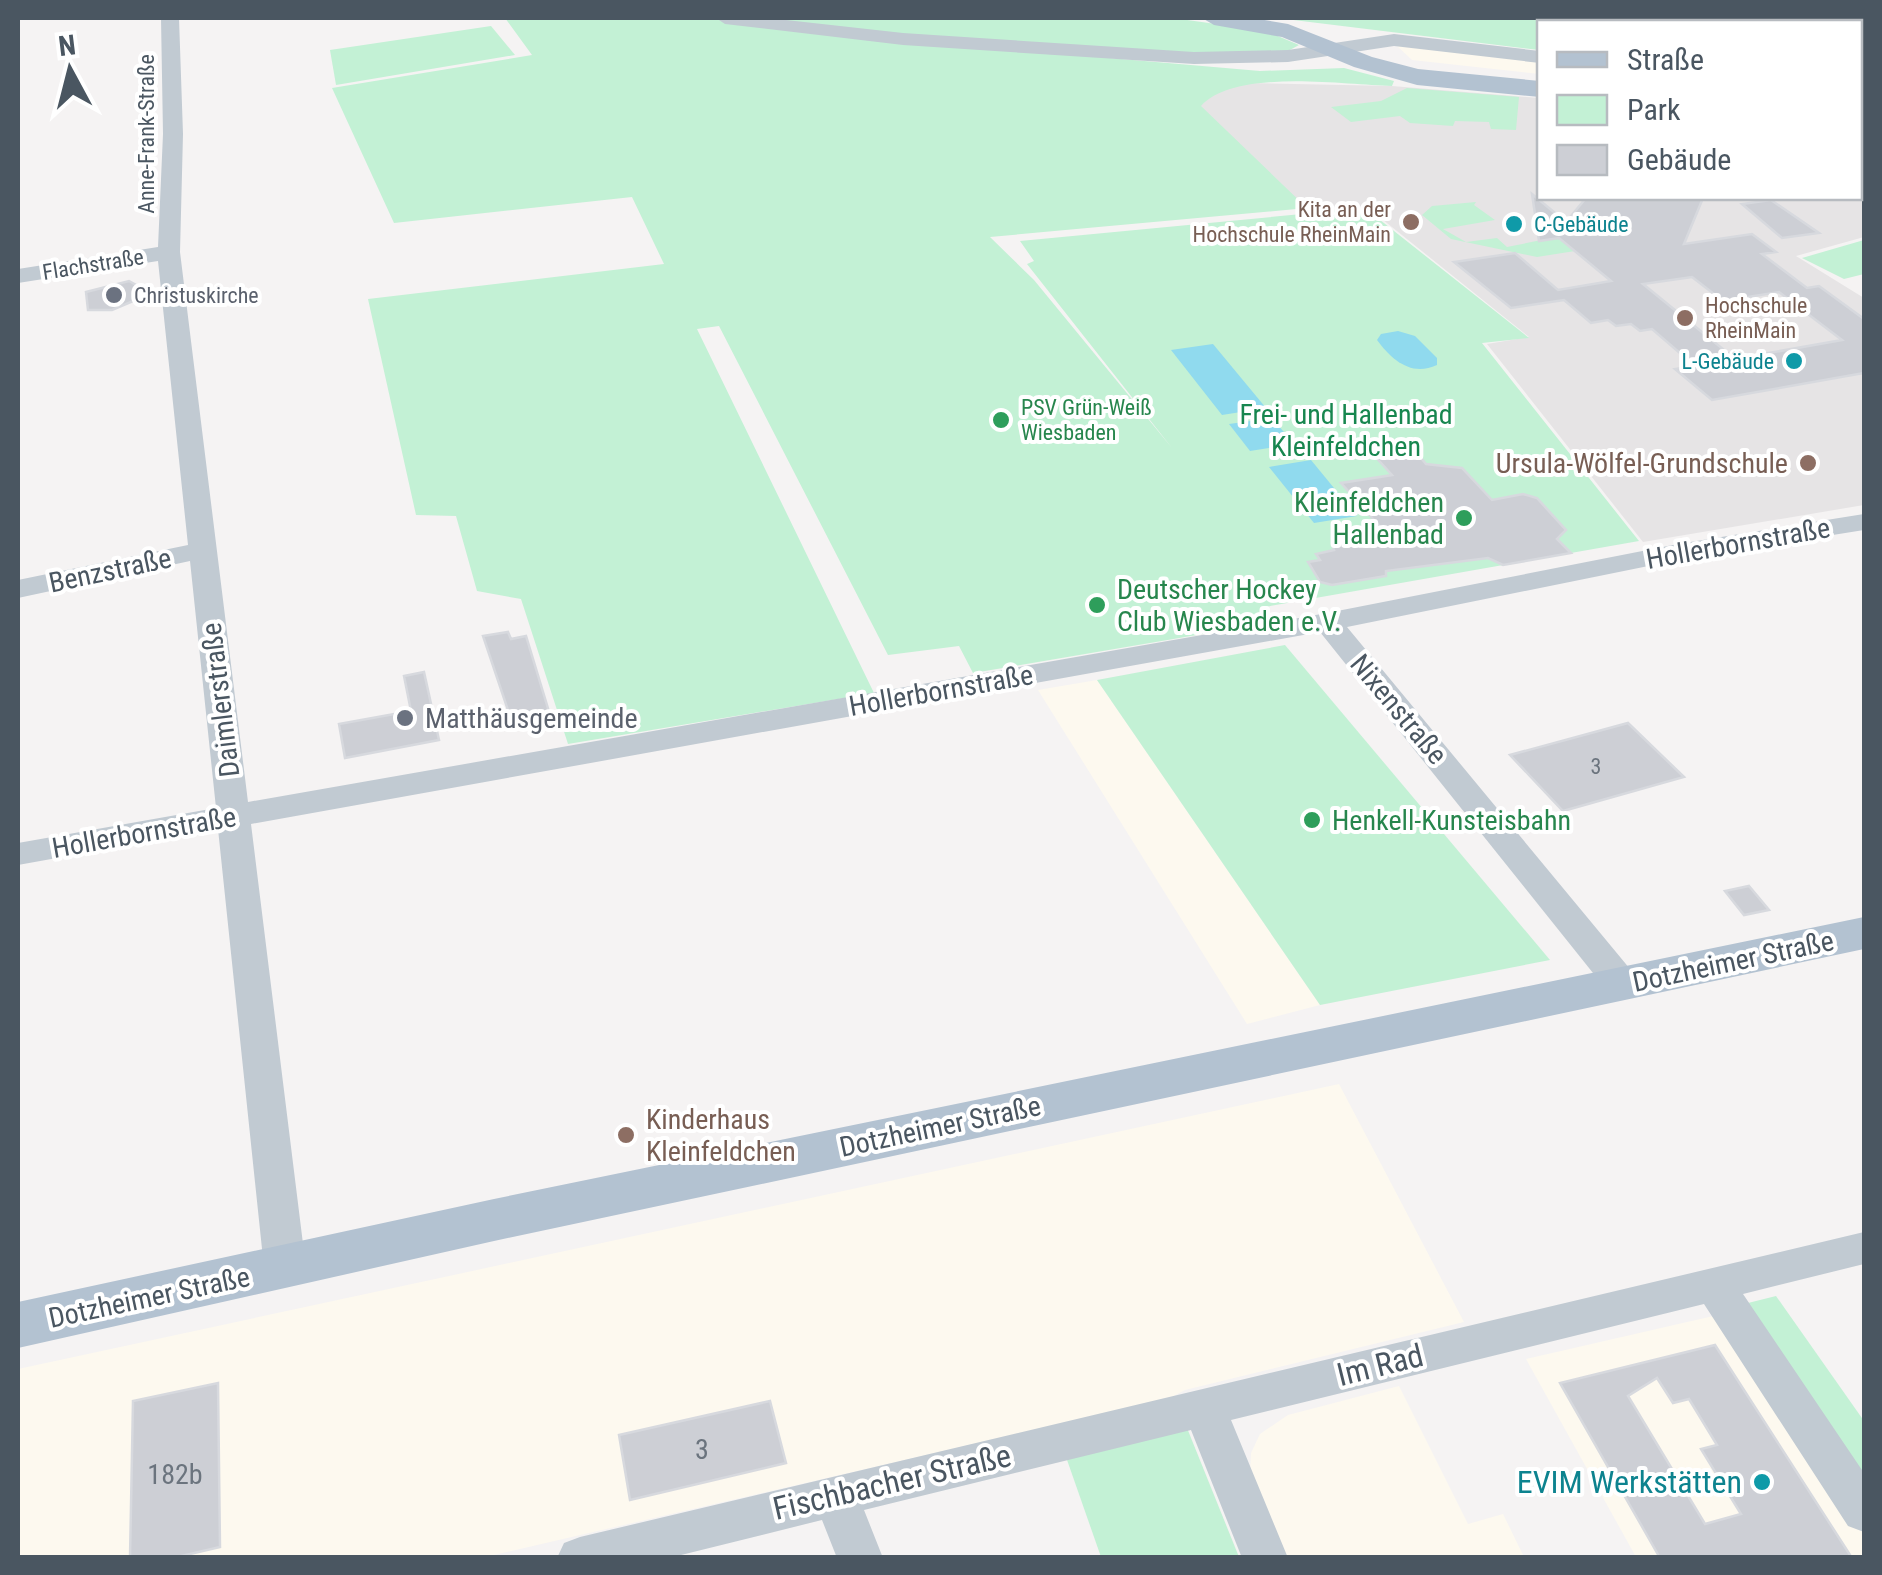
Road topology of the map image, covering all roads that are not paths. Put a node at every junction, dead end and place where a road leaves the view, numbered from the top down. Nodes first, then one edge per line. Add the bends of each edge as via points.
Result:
1 (170, 18) edge
2 (724, 18) edge
3 (1214, 18) edge
4 (1340, 53) junction
5 (1537, 58) edge
6 (1380, 68) junction
7 (1537, 80) edge
8 (1537, 89) edge
9 (170, 252) junction
10 (18, 276) edge
11 (1864, 522) edge
12 (203, 550) junction
13 (18, 589) edge
14 (1326, 622) junction
15 (233, 816) junction
16 (18, 854) edge
17 (1864, 933) edge
18 (1622, 984) junction
19 (1864, 1248) edge
20 (285, 1268) junction
21 (1714, 1284) junction
22 (18, 1325) edge
23 (1204, 1408) junction
24 (835, 1495) junction
25 (1864, 1511) edge
26 (580, 1558) edge
27 (860, 1558) edge
28 (1265, 1558) edge

1 - 9 street, Anne-Frank-Straße
2 - 4 street via 885,37 1276,64
3 - 4 main road via 1288,31
4 - 5 street via 1401,40
4 - 6 main road
6 - 7 main road
6 - 8 main road
9 - 10 street, Flachstraße
9 - 12 street, Daimlerstraße
11 - 14 street, Hollerbornstraße
12 - 13 street, Benzstraße
12 - 15 street, Daimlerstraße
14 - 15 street, Hollerbornstraße
14 - 18 street, Nixenstraße
15 - 16 street, Hollerbornstraße
15 - 20 street, Daimlerstraße
17 - 18 main road, Dotzheimer Straße
18 - 20 main road, Dotzheimer Straße
19 - 21 street, Im Rad
20 - 22 main road, Dotzheimer Straße
21 - 23 street, Im Rad
21 - 25 street
23 - 24 street, Fischbacher Straße
23 - 28 street
24 - 26 street, Fischbacher Straße
24 - 27 street

